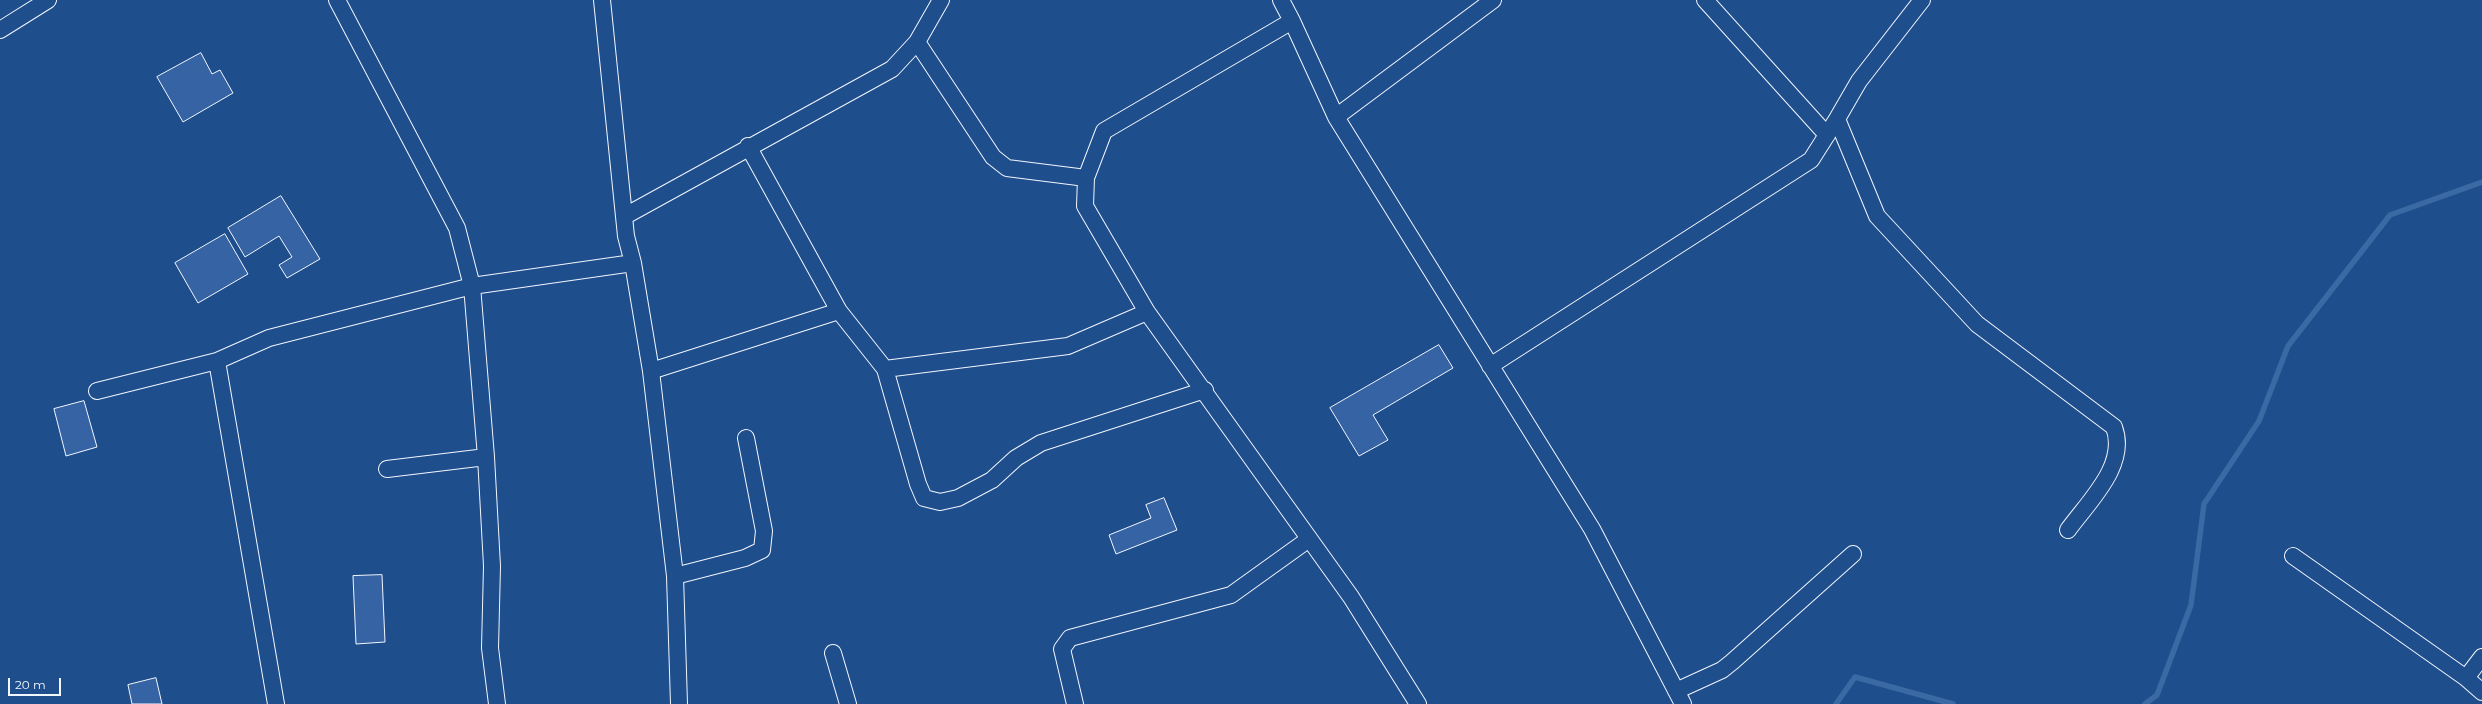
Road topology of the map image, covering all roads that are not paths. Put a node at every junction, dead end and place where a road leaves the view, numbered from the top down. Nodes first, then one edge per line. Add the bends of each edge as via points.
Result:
1 (48, 0) edge
2 (337, 0) edge
3 (602, 0) edge
4 (941, 0) edge
5 (1281, 0) edge
6 (1493, 0) edge
7 (1704, 0) edge
8 (1922, 0) edge
9 (1292, 21) junction
10 (0, 30) edge
11 (917, 42) junction
12 (1336, 118) junction
13 (1837, 119) junction
14 (1827, 135) junction
15 (748, 146) junction
16 (1086, 178) junction
17 (625, 216) junction
18 (633, 263) junction
19 (472, 286) junction
20 (839, 311) junction
21 (1147, 312) junction
22 (217, 360) junction
23 (1490, 366) junction
24 (885, 369) junction
25 (651, 371) junction
26 (1205, 390) junction
27 (97, 391) dead end
28 (746, 438) dead end
29 (486, 457) junction
30 (387, 469) dead end
31 (2068, 530) dead end
32 (1310, 538) junction
33 (1854, 554) dead end
34 (2294, 556) dead end
35 (675, 576) junction
36 (833, 653) dead end
37 (2482, 657) edge
38 (2466, 678) junction
39 (2482, 692) edge
40 (1679, 698) edge
41 (276, 704) edge
42 (497, 704) edge
43 (679, 704) edge
44 (848, 704) edge
45 (1075, 704) edge
46 (1418, 704) edge

1 - 10 street
2 - 19 street via 457,228
3 - 17 street
4 - 11 street
5 - 9 street
6 - 12 street
7 - 14 street
8 - 13 street via 1859,81
9 - 12 street
9 - 16 street via 1104,131
11 - 15 street via 892,69
11 - 16 street via 993,157 1007,168
12 - 23 street
13 - 14 street
13 - 31 street via 1877,216 1978,324 2114,426 2119,440 2113,469
14 - 23 street via 1811,160
15 - 17 street
15 - 20 street
16 - 21 street via 1085,206
17 - 18 street via 626,236
18 - 19 street
18 - 25 street
19 - 22 street via 269,338
19 - 29 street
20 - 24 street
20 - 25 street
21 - 24 street via 1068,346
21 - 26 street
22 - 27 street
22 - 41 street
23 - 40 street via 1592,529
24 - 26 street via 918,484 924,498 940,502 958,498 992,480 1016,458 1041,443
25 - 35 street
26 - 32 street
28 - 35 street via 764,531 762,550 745,558
29 - 30 street
29 - 42 street via 492,566 490,648
32 - 45 street via 1231,595 1070,638 1062,649
32 - 46 street via 1351,597
33 - 40 street via 1732,662
34 - 38 street
35 - 43 street
36 - 44 street
37 - 38 street
38 - 39 street

